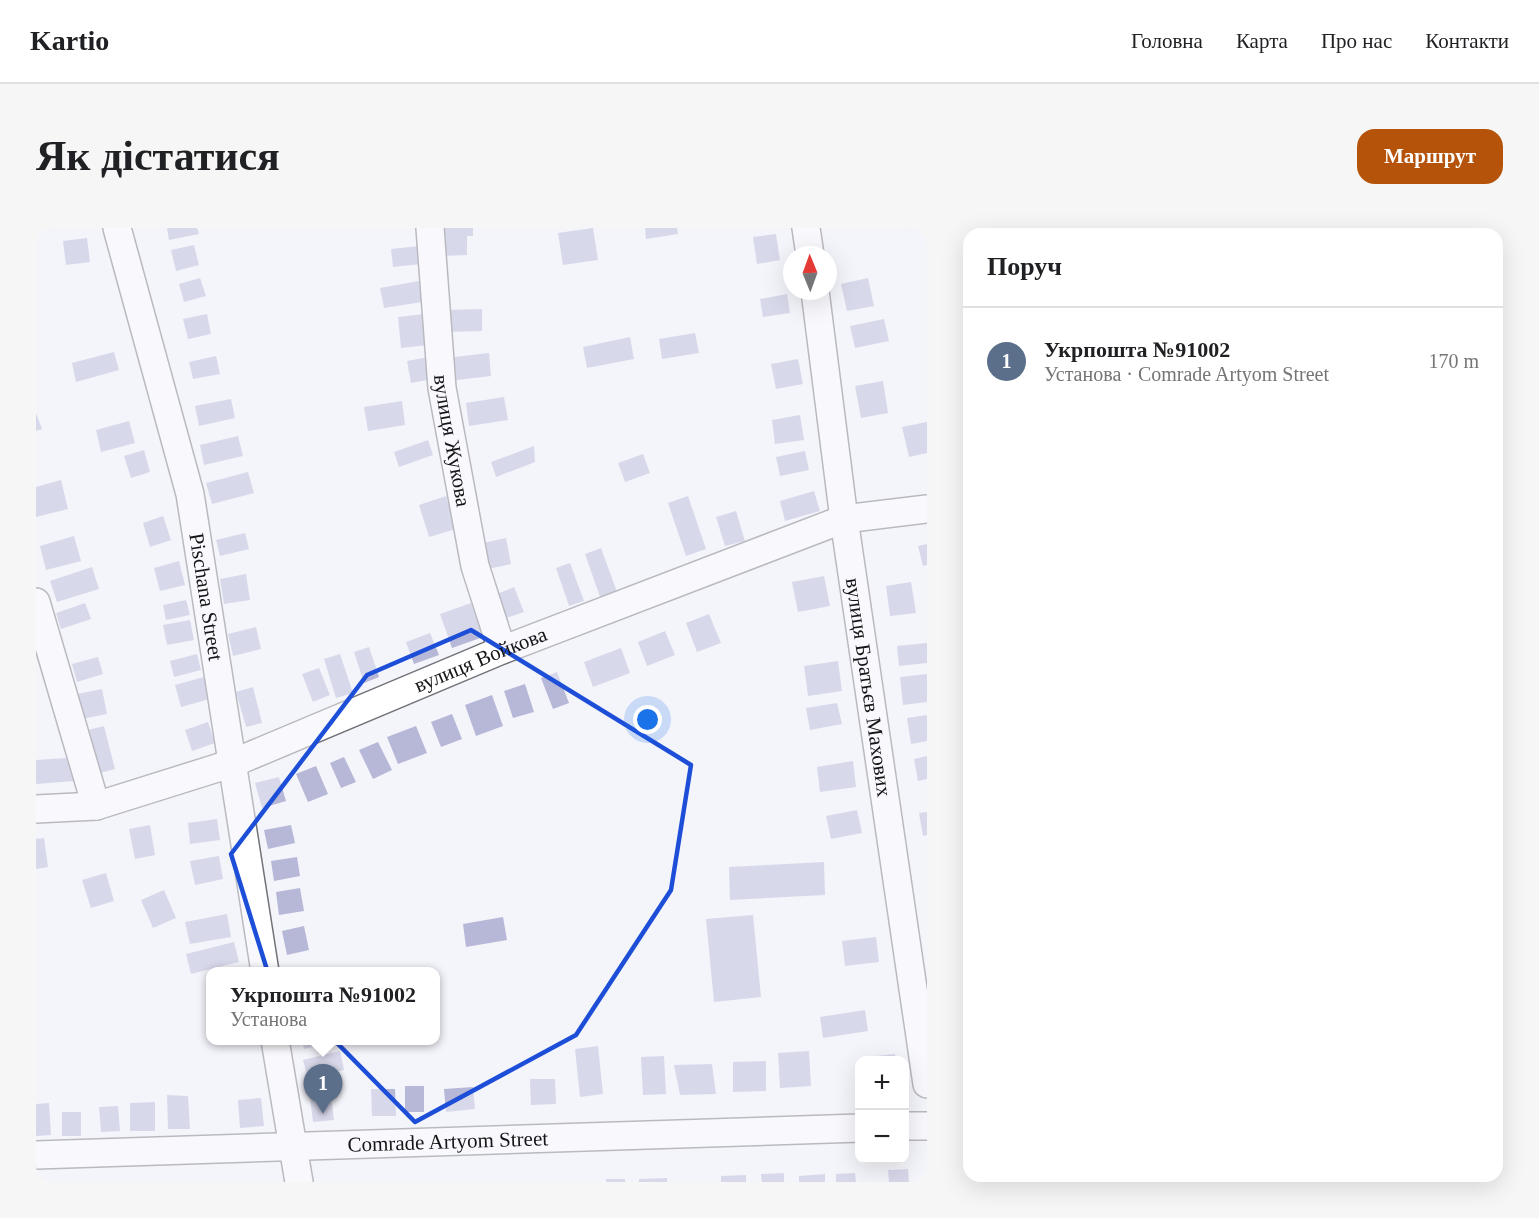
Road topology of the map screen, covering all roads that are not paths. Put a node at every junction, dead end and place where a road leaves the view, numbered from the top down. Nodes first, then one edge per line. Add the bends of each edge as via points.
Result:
1 (117, 228) edge
2 (430, 228) edge
3 (806, 228) edge
4 (809, 246) edge
5 (815, 300) edge
6 (927, 509) edge
7 (844, 519) junction
8 (36, 602) edge
9 (502, 650) junction
10 (232, 763) junction
11 (96, 806) junction
12 (36, 809) edge
13 (264, 967) edge
14 (276, 1045) edge
15 (927, 1084) edge
16 (909, 1126) edge
17 (927, 1126) edge
18 (855, 1128) edge
19 (291, 1145) junction
20 (36, 1155) edge
21 (299, 1182) edge

1 - 10 street, Pischana Street via 190,494
2 - 9 street, вулиця Жукова via 442,387 475,566
3 - 4 street
5 - 7 street, вулиця Братьєв Махових
6 - 7 street, вулиця Войкова
7 - 9 street, вулиця Войкова
7 - 15 street, вулиця Братьєв Махових
8 - 11 street
9 - 10 street, вулиця Войкова
10 - 11 street, вулиця Войкова
10 - 13 street, Pischana Street
11 - 12 street, вулиця Войкова
14 - 19 street
16 - 17 street
18 - 19 street, Comrade Artyom Street
19 - 20 street, Comrade Artyom Street
19 - 21 street

